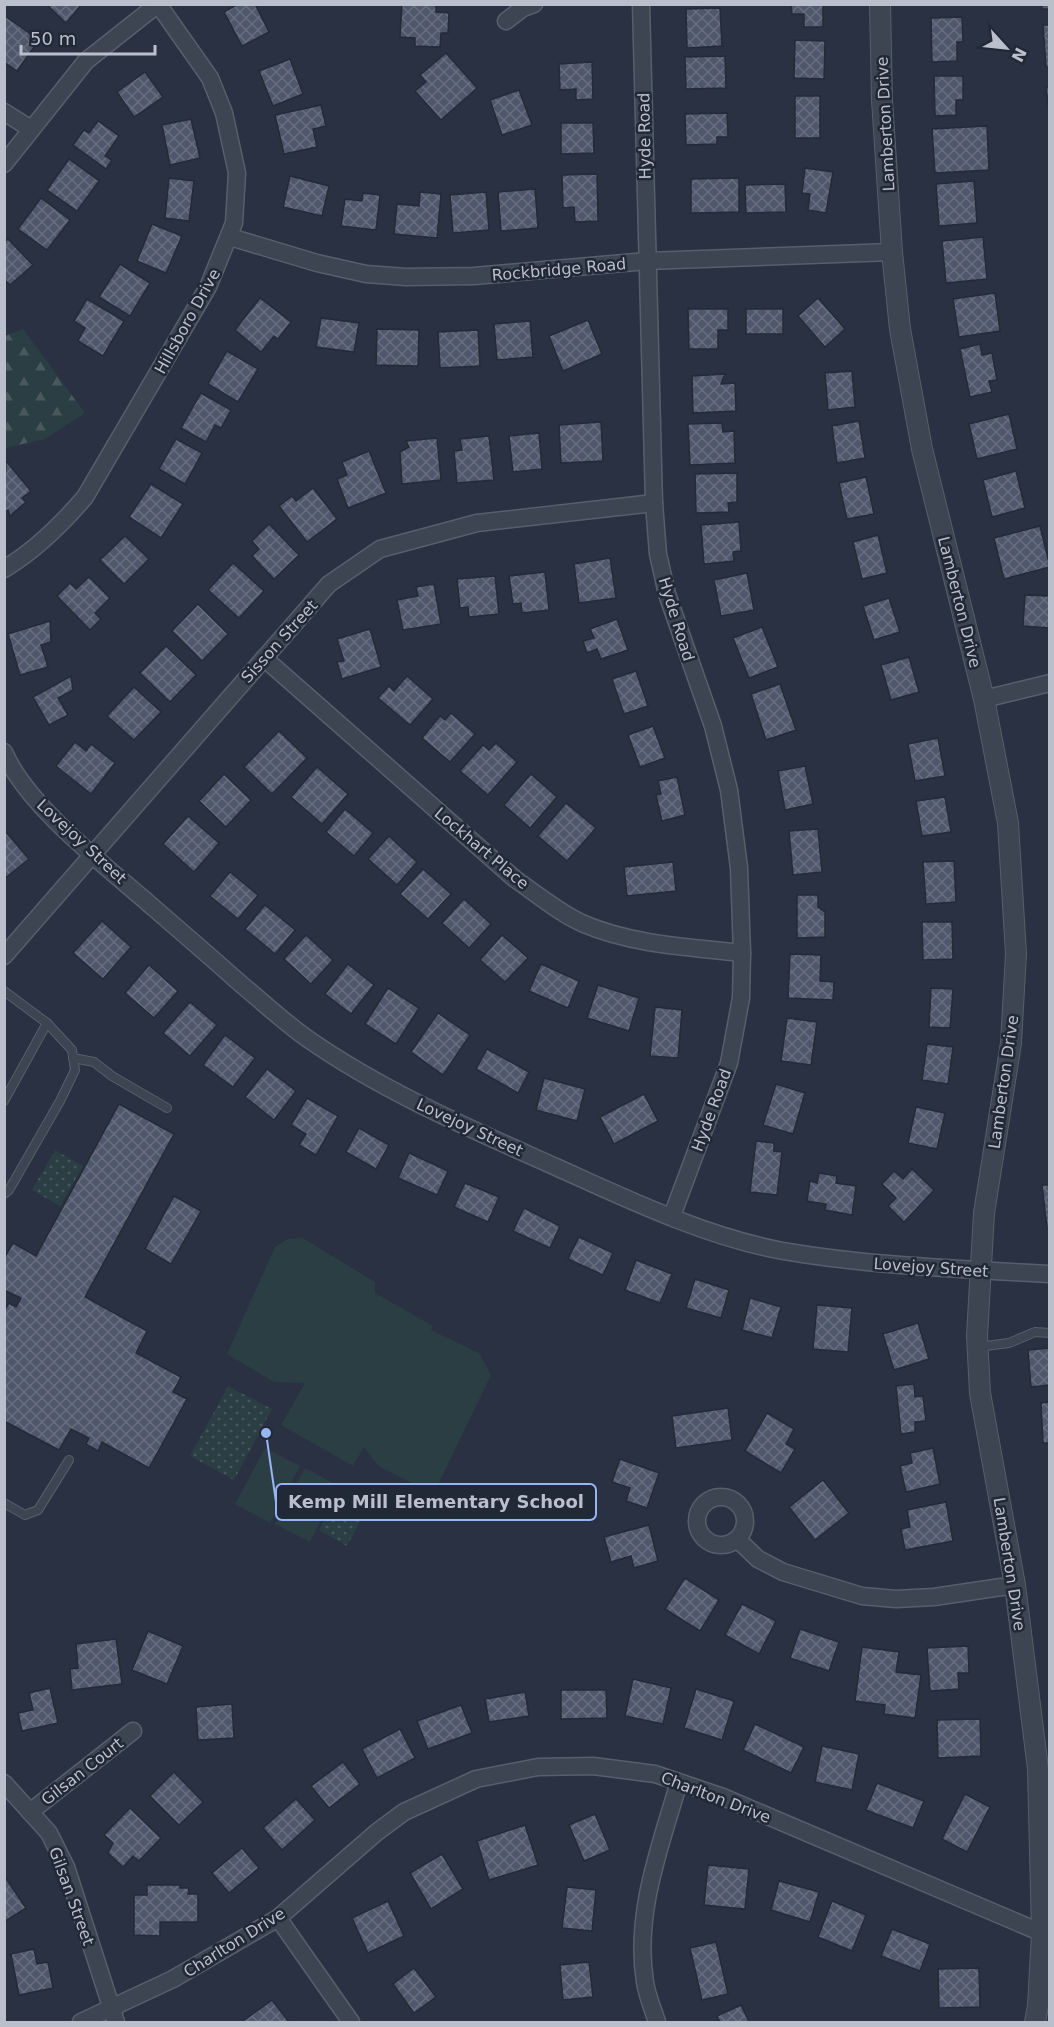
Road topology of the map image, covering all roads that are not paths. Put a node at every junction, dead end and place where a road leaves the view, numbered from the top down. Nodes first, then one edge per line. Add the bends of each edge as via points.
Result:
1 (158, 4) edge
2 (534, 4) edge
3 (641, 4) edge
4 (880, 4) edge
5 (506, 21) dead end
6 (4, 112) edge
7 (31, 129) junction
8 (4, 164) edge
9 (230, 237) junction
10 (892, 252) junction
11 (646, 261) junction
12 (654, 502) junction
13 (4, 569) edge
14 (264, 658) junction
15 (1050, 683) edge
16 (984, 699) junction
17 (4, 752) edge
18 (92, 853) junction
19 (742, 953) junction
20 (4, 956) edge
21 (4, 991) edge
22 (47, 1023) junction
23 (73, 1058) junction
24 (4, 1101) edge
25 (167, 1108) dead end
26 (4, 1194) edge
27 (672, 1216) junction
28 (980, 1270) junction
29 (1050, 1274) edge
30 (1050, 1333) edge
31 (978, 1347) junction
32 (69, 1460) dead end
33 (4, 1503) edge
34 (737, 1539) dead end
35 (1015, 1585) junction
36 (133, 1731) dead end
37 (679, 1782) junction
38 (4, 1783) edge
39 (30, 1812) junction
40 (278, 1918) junction
41 (1042, 1933) junction
42 (113, 2016) edge
43 (81, 2022) edge
44 (351, 2022) edge
45 (657, 2022) edge
46 (1035, 2022) edge

1 - 7 street via 86,61
1 - 9 street, Hillsboro Drive via 210,78 224,113 237,173
2 - 5 street
3 - 11 street, Hyde Road
4 - 10 street, Lamberton Drive
6 - 7 street
7 - 8 street
9 - 11 street, Rockbridge Road via 317,263 366,274 406,277 474,276
9 - 13 street, Hillsboro Drive via 208,287 85,497 62,524
10 - 11 street, Rockbridge Road
10 - 16 street, Lamberton Drive via 900,329 922,449
11 - 12 street, Hyde Road
12 - 14 street, Sisson Street via 477,523 380,549 329,584
12 - 19 street, Hyde Road via 658,554 667,594 713,726 729,790 739,868
14 - 18 street, Sisson Street
14 - 19 street, Lockhart Place via 515,879 555,907 583,923 630,939
15 - 16 street
16 - 28 street, Lamberton Drive via 1008,823 1016,954 1011,1043 984,1213
17 - 18 street, Lovejoy Street via 40,806
18 - 20 street, Sisson Street
18 - 27 street, Lovejoy Street via 275,1012 361,1073 463,1125
19 - 27 street, Hyde Road via 741,998 729,1063
21 - 22 lane
22 - 23 lane via 72,1050
22 - 24 lane
23 - 25 lane via 94,1062 112,1077
23 - 26 lane via 75,1070 60,1101
27 - 28 street, Lovejoy Street via 733,1239 782,1251 884,1265
28 - 29 street, Lovejoy Street
28 - 31 street, Lamberton Drive
30 - 31 lane via 1035,1332 1009,1343
31 - 35 street, Lamberton Drive via 980,1393
32 - 33 lane via 38,1510 25,1515
34 - 35 street via 758,1559 783,1572 862,1596 934,1597
35 - 41 street, Lamberton Drive via 1038,1769
36 - 39 street, Gilsan Court
37 - 40 street, Charlton Drive via 655,1774 593,1766 538,1767 476,1779 404,1812
37 - 41 street, Charlton Drive via 723,1797
37 - 45 street via 648,1891 643,1955 645,1984
38 - 39 street, Gilsan Street
39 - 42 street, Gilsan Street via 49,1833 66,1867
40 - 42 street, Charlton Drive
40 - 44 street
41 - 46 street, Lamberton Drive
42 - 43 street, Charlton Drive

